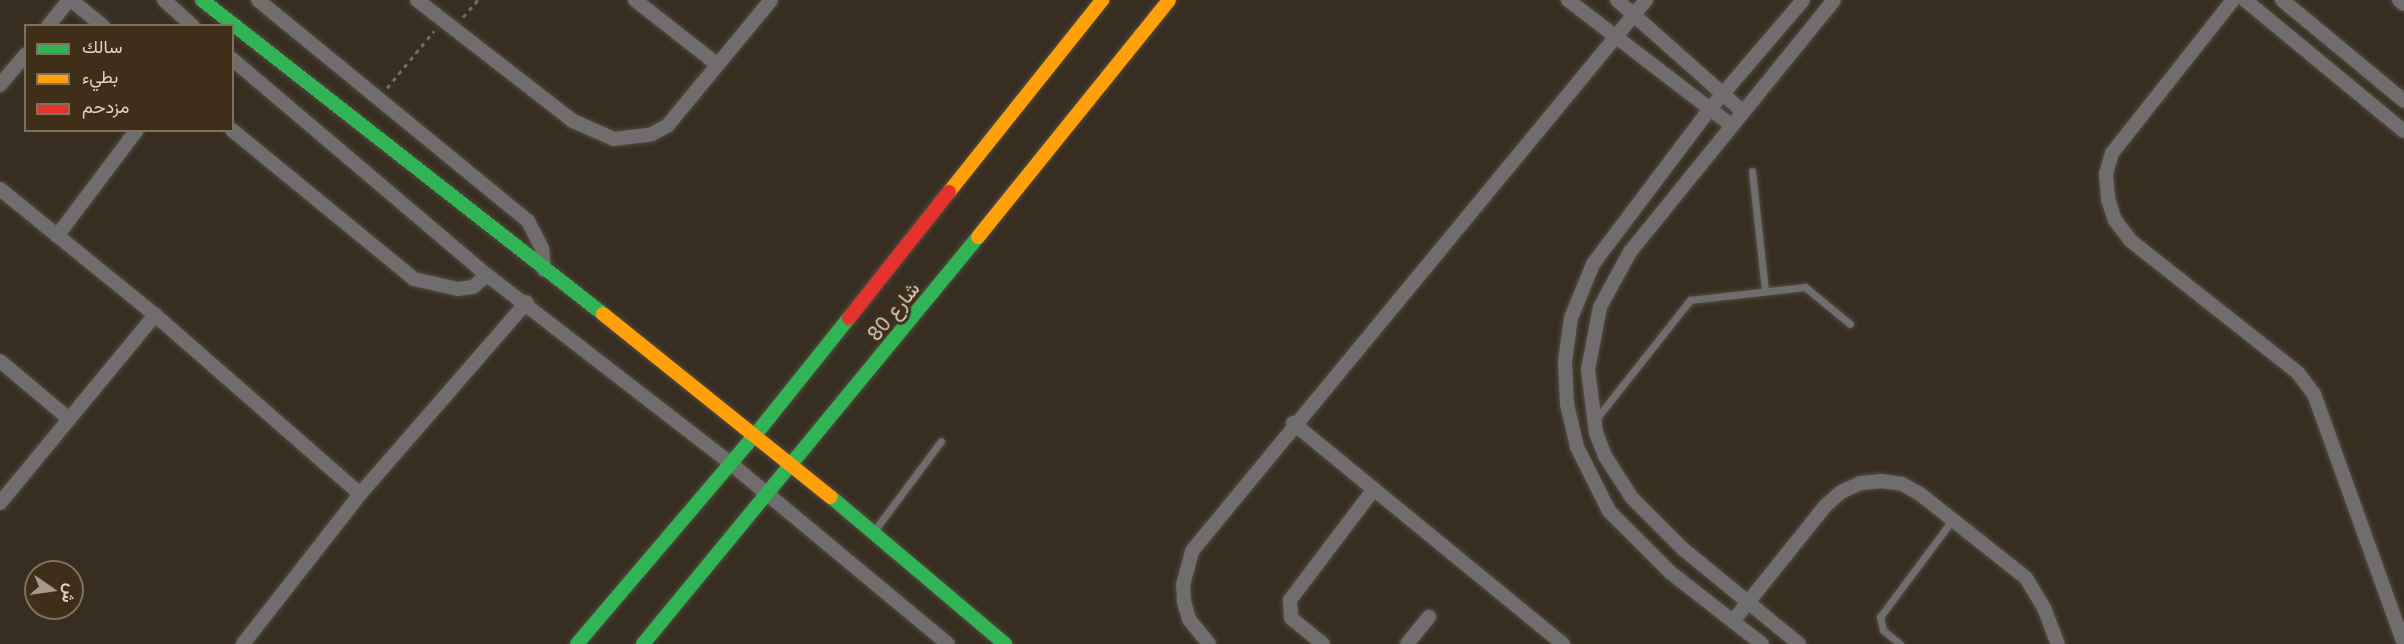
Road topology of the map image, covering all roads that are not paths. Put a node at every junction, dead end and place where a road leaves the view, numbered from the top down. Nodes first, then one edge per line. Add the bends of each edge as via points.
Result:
1 (70, 0) edge
2 (164, 0) edge
3 (202, 0) edge
4 (258, 0) edge
5 (417, 0) edge
6 (635, 0) edge
7 (771, 0) edge
8 (1102, 0) edge
9 (1169, 0) edge
10 (1568, 0) edge
11 (1617, 0) edge
12 (1646, 0) edge
13 (1803, 0) edge
14 (1834, 0) edge
15 (2233, 0) edge
16 (2245, 0) edge
17 (2282, 0) edge
18 (2399, 0) edge
19 (2404, 3) edge
20 (1635, 14) junction
21 (50, 24) edge
22 (100, 24) edge
23 (191, 24) edge
24 (232, 24) edge
25 (234, 25) edge
26 (1614, 34) junction
27 (24, 56) edge
28 (234, 61) edge
29 (718, 64) junction
30 (0, 85) edge
31 (1722, 94) junction
32 (2404, 101) edge
33 (1710, 109) junction
34 (1743, 112) junction
35 (1731, 125) junction
36 (2404, 131) edge
37 (135, 132) edge
38 (234, 132) edge
39 (1752, 171) dead end
40 (0, 189) edge
41 (57, 236) junction
42 (544, 270) junction
43 (487, 275) junction
44 (1765, 290) junction
45 (526, 302) junction
46 (155, 315) junction
47 (1850, 324) dead end
48 (0, 361) edge
49 (69, 419) junction
50 (1594, 422) junction
51 (1293, 423) junction
52 (756, 434) junction
53 (941, 441) dead end
54 (730, 463) junction
55 (794, 465) junction
56 (1374, 489) junction
57 (360, 494) junction
58 (767, 497) junction
59 (0, 503) edge
60 (1953, 519) junction
61 (872, 534) junction
62 (1748, 603) junction
63 (1429, 617) dead end
64 (1733, 621) junction
65 (243, 644) edge
66 (577, 644) edge
67 (643, 644) edge
68 (948, 644) edge
69 (1005, 644) edge
70 (1209, 644) edge
71 (1323, 644) edge
72 (1407, 644) edge
73 (1563, 644) edge
74 (1762, 644) edge
75 (1798, 644) edge
76 (1900, 644) edge
77 (2058, 644) edge
78 (2404, 644) edge

1 - 21 street
1 - 22 street
2 - 23 street
3 - 24 street
4 - 42 street via 528,221 542,248
5 - 29 street via 573,121 595,134 614,139 642,137 668,125
6 - 29 street
7 - 29 street
8 - 52 street, شارع 80
9 - 55 street, شارع 80
10 - 26 street
11 - 20 street
12 - 20 street
13 - 31 street
14 - 34 street
15 - 78 street via 2112,153 2106,174 2108,199 2115,220 2131,241 2298,373 2314,394
16 - 36 street
17 - 32 street
18 - 19 street
20 - 26 street
20 - 31 street
25 - 42 street
26 - 33 street
26 - 51 street
27 - 30 street
28 - 43 street
31 - 33 street
31 - 34 street
33 - 35 street
33 - 64 street via 1593,264 1571,318 1565,372 1567,404 1577,447 1609,511 1663,566
34 - 35 street
35 - 50 street via 1612,279 1591,338 1588,370
37 - 41 street
38 - 43 street via 414,279 458,290 473,287
39 - 44 lane
40 - 41 street
41 - 46 street
42 - 52 street
43 - 45 street
44 - 47 lane via 1805,287
44 - 50 lane via 1690,300
45 - 54 street
45 - 57 street
46 - 49 street
46 - 57 street
48 - 49 street
49 - 59 street
50 - 62 street via 1605,456 1632,498 1684,550
51 - 56 street
51 - 70 street via 1192,551 1185,567 1184,602 1189,619
52 - 54 street, شارع 80
52 - 55 street
53 - 61 lane
54 - 58 street
54 - 66 street, شارع 80
55 - 58 street, شارع 80
55 - 61 street
56 - 71 street via 1290,600 1291,618
56 - 73 street
57 - 65 street
58 - 67 street, شارع 80
58 - 68 street
60 - 62 street via 1902,484 1860,483 1825,506
60 - 76 lane via 1880,617 1883,630
60 - 77 street via 2026,578 2044,608
61 - 69 street
62 - 64 street
62 - 75 street
63 - 72 street
64 - 74 street

